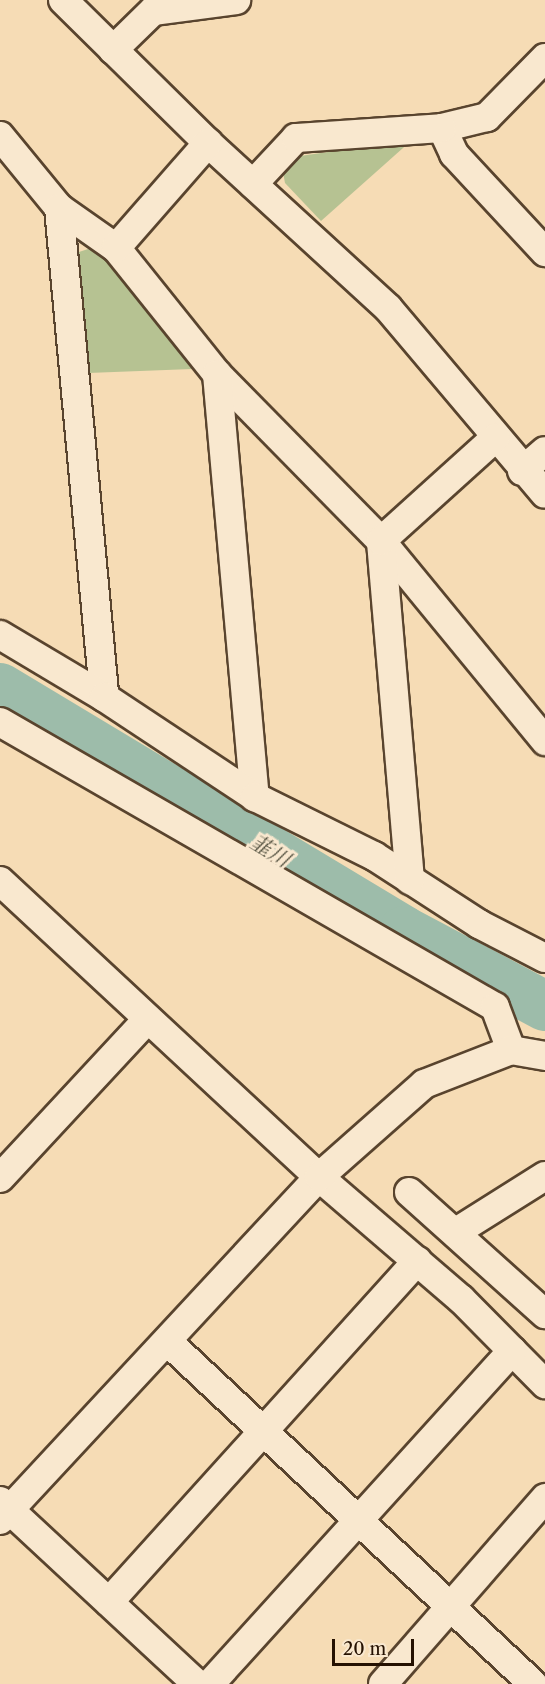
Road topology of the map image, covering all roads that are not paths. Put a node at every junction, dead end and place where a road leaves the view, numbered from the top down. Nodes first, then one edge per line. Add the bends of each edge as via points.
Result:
1 (63, 0) edge
2 (236, 0) edge
3 (113, 50) junction
4 (545, 58) edge
5 (442, 128) junction
6 (0, 136) edge
7 (208, 143) junction
8 (253, 184) junction
9 (59, 208) junction
10 (116, 248) junction
11 (545, 252) edge
12 (217, 374) junction
13 (495, 438) junction
14 (545, 451) edge
15 (522, 471) junction
16 (545, 494) edge
17 (381, 541) junction
18 (0, 635) edge
19 (104, 697) junction
20 (0, 722) edge
21 (545, 741) edge
22 (255, 797) junction
23 (410, 880) junction
24 (0, 881) edge
25 (545, 958) edge
26 (148, 1019) junction
27 (511, 1050) junction
28 (545, 1056) edge
29 (545, 1176) edge
30 (319, 1177) junction
31 (0, 1178) edge
32 (409, 1192) dead end
33 (456, 1232) junction
34 (417, 1261) junction
35 (545, 1314) edge
36 (168, 1341) junction
37 (512, 1351) junction
38 (545, 1384) edge
39 (265, 1432) junction
40 (545, 1498) edge
41 (3, 1510) edge
42 (356, 1518) junction
43 (109, 1602) junction
44 (452, 1609) junction
45 (181, 1679) edge
46 (210, 1684) edge
47 (383, 1684) edge
48 (533, 1684) edge

1 - 3 street
2 - 3 street via 153,11
3 - 7 street
4 - 5 street via 487,117
5 - 8 street via 296,138
5 - 11 street via 454,154
6 - 9 street
7 - 8 street
7 - 10 street
8 - 13 street via 388,308
9 - 10 street
9 - 19 street
10 - 12 street
12 - 17 street
12 - 22 street
13 - 15 street
13 - 17 street
14 - 15 street
15 - 16 street
17 - 21 street
17 - 23 street
18 - 19 street
19 - 22 street
20 - 27 street via 495,1007
22 - 23 street via 374,856
23 - 25 street
24 - 26 street
26 - 30 street
26 - 31 street
27 - 28 street
27 - 30 street via 424,1084
29 - 33 street
30 - 34 street
30 - 36 street
32 - 33 street
33 - 35 street
34 - 37 street
34 - 39 street
36 - 39 street
36 - 41 street
37 - 38 street
37 - 42 street
39 - 42 street
39 - 43 street
40 - 44 street
41 - 43 street
42 - 44 street
42 - 46 street
43 - 45 street
44 - 47 street
44 - 48 street

